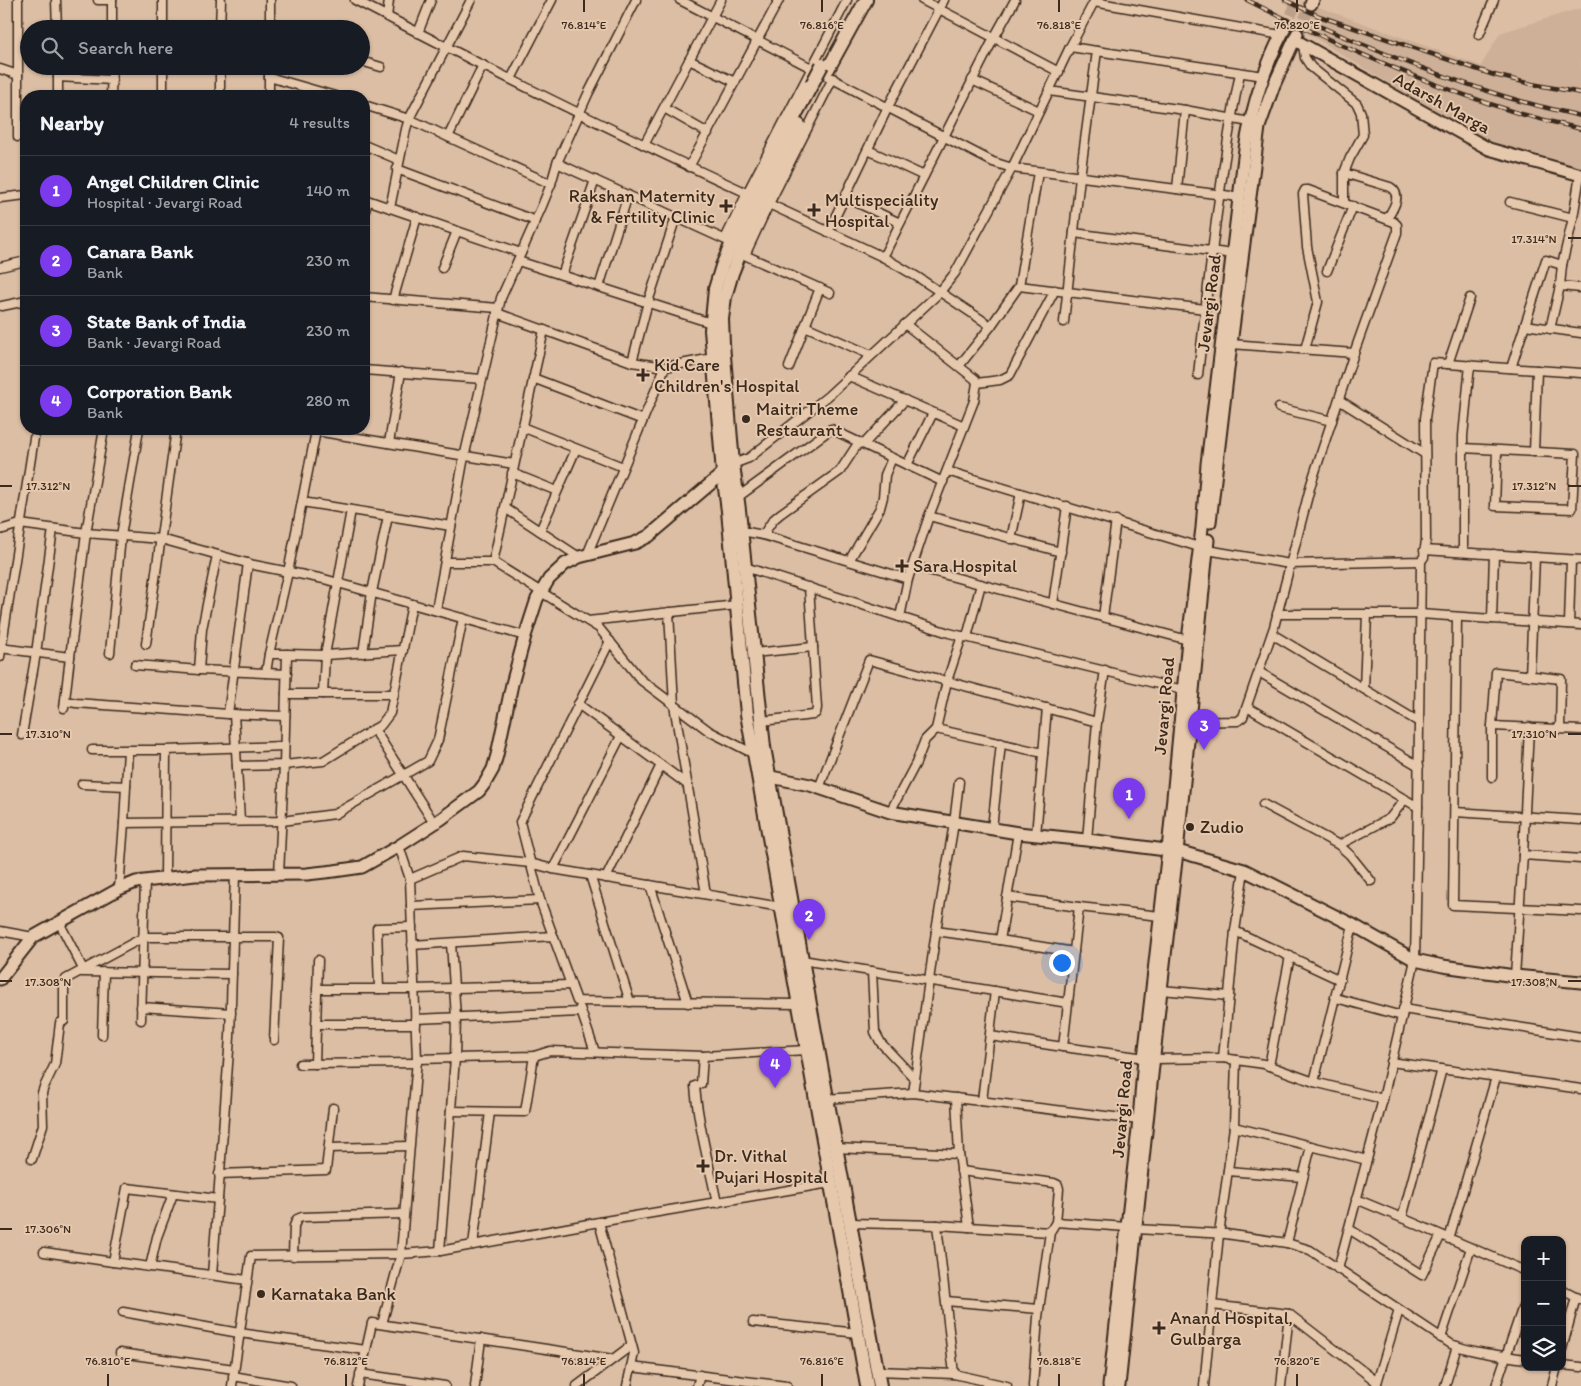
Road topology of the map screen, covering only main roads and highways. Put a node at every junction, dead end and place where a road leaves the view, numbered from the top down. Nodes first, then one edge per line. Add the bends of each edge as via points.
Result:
1 (858, 0) edge
2 (866, 0) edge
3 (1283, 32) tunnel mouth
4 (824, 70) junction
5 (815, 86) junction
6 (1255, 123) junction
7 (1581, 175) edge
8 (733, 464) junction
9 (723, 473) junction
10 (1203, 548) junction
11 (1185, 722) junction
12 (765, 778) junction
13 (1172, 851) junction
14 (0, 978) edge
15 (1581, 982) edge
16 (1149, 1058) junction
17 (821, 1100) junction
18 (1132, 1228) junction
19 (867, 1386) edge
20 (880, 1386) edge
21 (1109, 1386) edge
22 (1119, 1386) edge

1 - 4 main road
2 - 4 main road
3 - 6 main road, Jevargi Road via 1255,102
4 - 5 main road
5 - 8 main road via 758,208 725,296 723,344
5 - 9 main road via 728,241 715,289 711,323
6 - 7 main road, Adarsh Marga via 1298,40 1489,150
6 - 10 main road
6 - 10 main road, Jevargi Road via 1239,197 1208,464
8 - 9 main road
8 - 12 main road via 762,722
9 - 12 main road via 747,714 754,754
9 - 14 main road via 649,536 636,543 583,556 565,564 549,579 537,599 525,636 497,755 485,784 434,823 362,866 334,872 195,874 136,882 36,936
10 - 11 main road
10 - 11 main road, Jevargi Road via 1188,640 1183,690
11 - 13 main road, Jevargi Road
12 - 13 main road via 810,785 890,812 1018,833
12 - 17 main road via 802,960
12 - 17 main road via 781,907 806,1050
13 - 15 main road via 1244,870 1415,960 1515,976
13 - 16 main road via 1160,990
13 - 16 main road, Jevargi Road via 1160,916
16 - 18 main road
16 - 18 main road, Jevargi Road via 1139,1120
17 - 19 main road via 830,1183
17 - 20 main road via 836,1148
18 - 21 main road, Jevargi Road
18 - 22 main road

